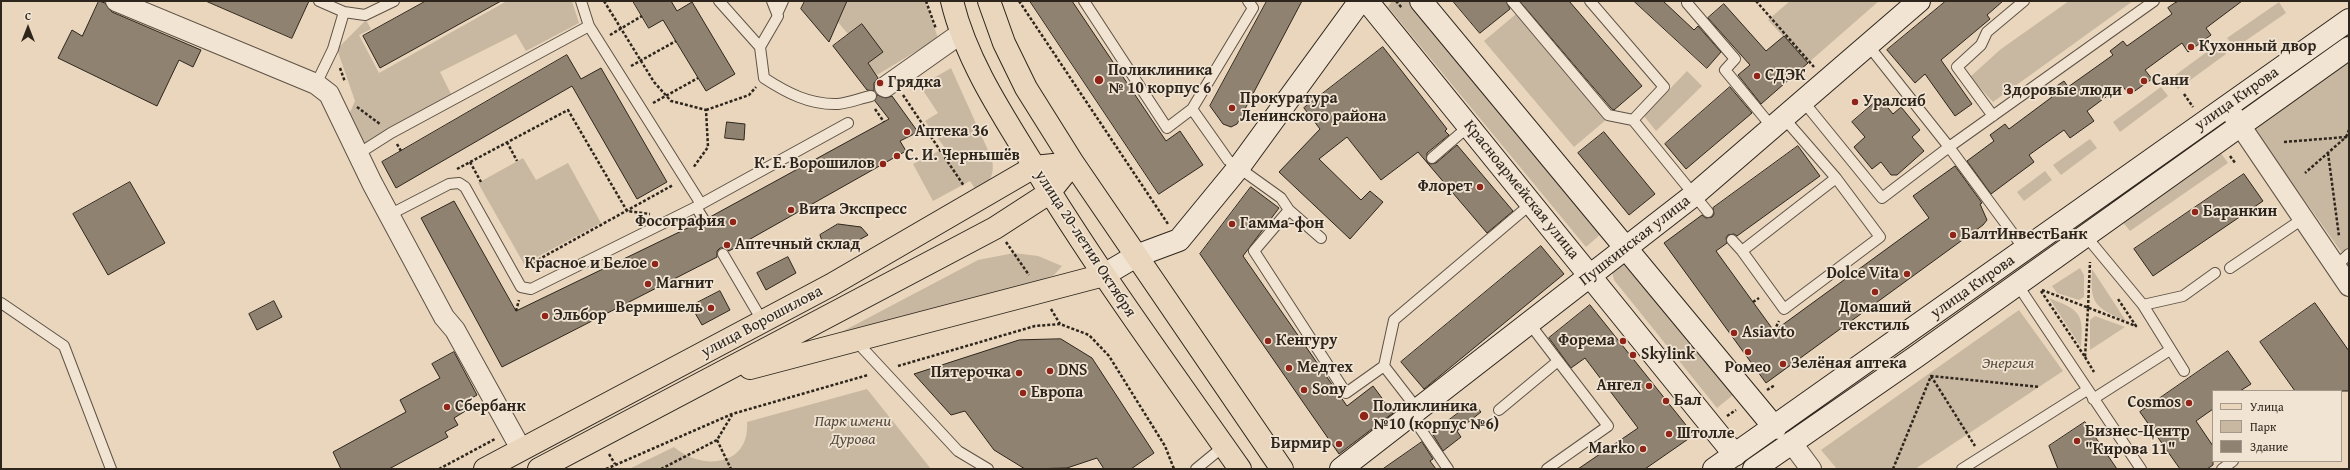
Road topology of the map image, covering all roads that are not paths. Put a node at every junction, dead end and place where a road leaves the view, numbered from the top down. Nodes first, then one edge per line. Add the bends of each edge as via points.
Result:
1 (116, 1) edge
2 (319, 1) edge
3 (394, 1) edge
4 (581, 1) edge
5 (719, 1) edge
6 (772, 1) edge
7 (783, 1) edge
8 (990, 1) edge
9 (1084, 1) edge
10 (1248, 1) edge
11 (1360, 1) edge
12 (1368, 1) edge
13 (1421, 1) edge
14 (1512, 1) edge
15 (1590, 1) edge
16 (1918, 1) edge
17 (2024, 1) edge
18 (2154, 1) edge
19 (953, 3) edge
20 (1687, 3) dead end
21 (344, 12) junction
22 (777, 14) junction
23 (2349, 20) edge
24 (589, 26) junction
25 (960, 34) junction
26 (1868, 45) junction
27 (760, 47) junction
28 (2349, 48) edge
29 (316, 84) junction
30 (886, 91) joint
31 (1803, 101) junction
32 (2228, 106) junction
33 (1192, 109) junction
34 (1993, 116) junction
35 (1633, 120) junction
36 (1778, 122) junction
37 (848, 123) dead end
38 (2240, 125) junction
39 (1469, 126) junction
40 (1949, 147) junction
41 (358, 154) junction
42 (1432, 158) dead end
43 (1073, 163) junction
44 (1034, 167) junction
45 (1239, 167) junction
46 (1836, 178) junction
47 (1050, 193) junction
48 (1694, 195) junction
49 (1532, 203) junction
50 (699, 205) junction
51 (1288, 210) junction
52 (1708, 212) dead end
53 (389, 215) junction
54 (2304, 218) junction
55 (704, 220) dead end
56 (2085, 235) junction
57 (1321, 238) dead end
58 (1732, 240) dead end
59 (1626, 248) junction
60 (2025, 250) junction
61 (1742, 252) junction
62 (723, 254) dead end
63 (1136, 256) junction
64 (2342, 260) edge
65 (2230, 268) dead end
66 (2215, 273) dead end
67 (1104, 275) junction
68 (1590, 275) junction
69 (2017, 284) junction
70 (2349, 286) edge
71 (1, 303) edge
72 (2143, 305) junction
73 (763, 322) junction
74 (1529, 323) junction
75 (855, 340) junction
76 (2170, 350) junction
77 (1558, 361) junction
78 (1384, 366) junction
79 (2184, 372) dead end
80 (714, 378) junction
81 (2087, 390) junction
82 (2093, 399) junction
83 (1499, 410) dead end
84 (1415, 413) junction
85 (1774, 428) junction
86 (516, 440) junction
87 (1791, 442) junction
88 (1224, 446) junction
89 (1735, 454) junction
90 (2232, 462) edge
91 (111, 469) edge
92 (484, 469) edge
93 (538, 469) edge
94 (988, 469) edge
95 (1196, 469) edge
96 (1240, 469) edge
97 (1282, 469) edge
98 (1341, 469) edge
99 (1448, 469) edge
100 (1547, 469) edge
101 (1714, 469) edge
102 (1754, 469) edge
103 (1811, 469) edge
104 (1962, 469) edge
105 (2141, 469) edge
106 (2222, 469) edge

1 - 29 street
2 - 21 lane
3 - 21 lane via 366,15
4 - 24 lane
5 - 27 lane
6 - 22 lane
7 - 22 lane
8 - 43 main road via 1004,42 1026,88
9 - 33 lane via 1167,128
10 - 33 lane via 1253,8
11 - 45 street
12 - 39 street, Красноармейская улица
13 - 59 street
14 - 35 lane via 1608,115
15 - 35 lane via 1664,87
16 - 26 street, Пушкинская улица
17 - 34 lane via 1987,32 1981,45 1957,67
18 - 34 lane
19 - 25 main road, улица 20-летия Октября
20 - 36 lane via 1735,59 1725,70
21 - 29 lane via 333,49
22 - 27 lane
23 - 32 street, улица Кирова
24 - 41 lane via 391,133
24 - 50 lane
25 - 30 street
25 - 44 main road, улица 20-летия Октября
26 - 31 street, Пушкинская улица
26 - 40 lane
27 - 30 lane via 764,78 785,92 812,102 839,104
28 - 38 street, улица Кирова
29 - 41 street via 329,94
31 - 36 street, Пушкинская улица
31 - 40 lane via 1882,198
32 - 38 street
32 - 60 street, улица Кирова
33 - 45 lane via 1228,160
34 - 40 lane
35 - 48 lane
36 - 46 lane
36 - 48 street, Пушкинская улица
37 - 50 lane
38 - 54 street
38 - 56 street, улица Кирова
39 - 42 lane
39 - 49 street, Красноармейская улица
40 - 60 lane
41 - 53 street
43 - 44 main road
43 - 47 main road
43 - 63 main road
44 - 47 main road, улица 20-летия Октября
44 - 73 main road, улица Ворошилова
45 - 51 lane via 1281,198
45 - 63 street via 1179,240
46 - 61 lane
46 - 61 lane via 1880,237 1784,309
47 - 67 main road, улица 20-летия Октября
47 - 80 main road, улица Ворошилова via 995,228
48 - 52 lane
48 - 59 street, Пушкинская улица
49 - 68 street, Красноармейская улица
49 - 78 lane via 1394,320
50 - 53 lane via 531,289 521,287 460,183 449,184
50 - 55 lane
51 - 57 lane
51 - 78 lane via 1254,251 1346,393
53 - 86 street via 444,317 455,330
54 - 64 street
54 - 65 lane
56 - 69 street, улица Кирова
56 - 72 lane
58 - 61 lane
59 - 68 street, Пушкинская улица
59 - 85 street
60 - 85 street, улица Кирова
62 - 73 lane
63 - 67 street
63 - 97 main road
64 - 70 street
66 - 72 lane via 2183,296
67 - 75 main road
67 - 88 main road, улица 20-летия Октября
68 - 74 street, Пушкинская улица
68 - 89 street, Красноармейская улица
69 - 81 lane
69 - 87 street, улица Кирова
71 - 91 lane via 64,346
72 - 76 lane
73 - 86 main road, улица Ворошилова
74 - 77 lane
74 - 84 street, Пушкинская улица
75 - 80 main road
75 - 94 lane via 958,451
76 - 79 lane
76 - 82 lane
77 - 83 lane
77 - 100 lane via 1608,426
78 - 84 lane
80 - 93 main road, улица Ворошилова
81 - 82 lane
81 - 104 lane
82 - 105 lane
84 - 98 street, Пушкинская улица
84 - 99 lane
85 - 89 street, улица Кирова
86 - 92 main road, улица Ворошилова
87 - 102 street, улица Кирова
87 - 103 street
88 - 95 lane
88 - 96 main road, улица 20-летия Октября
89 - 101 street, улица Кирова
90 - 106 lane

